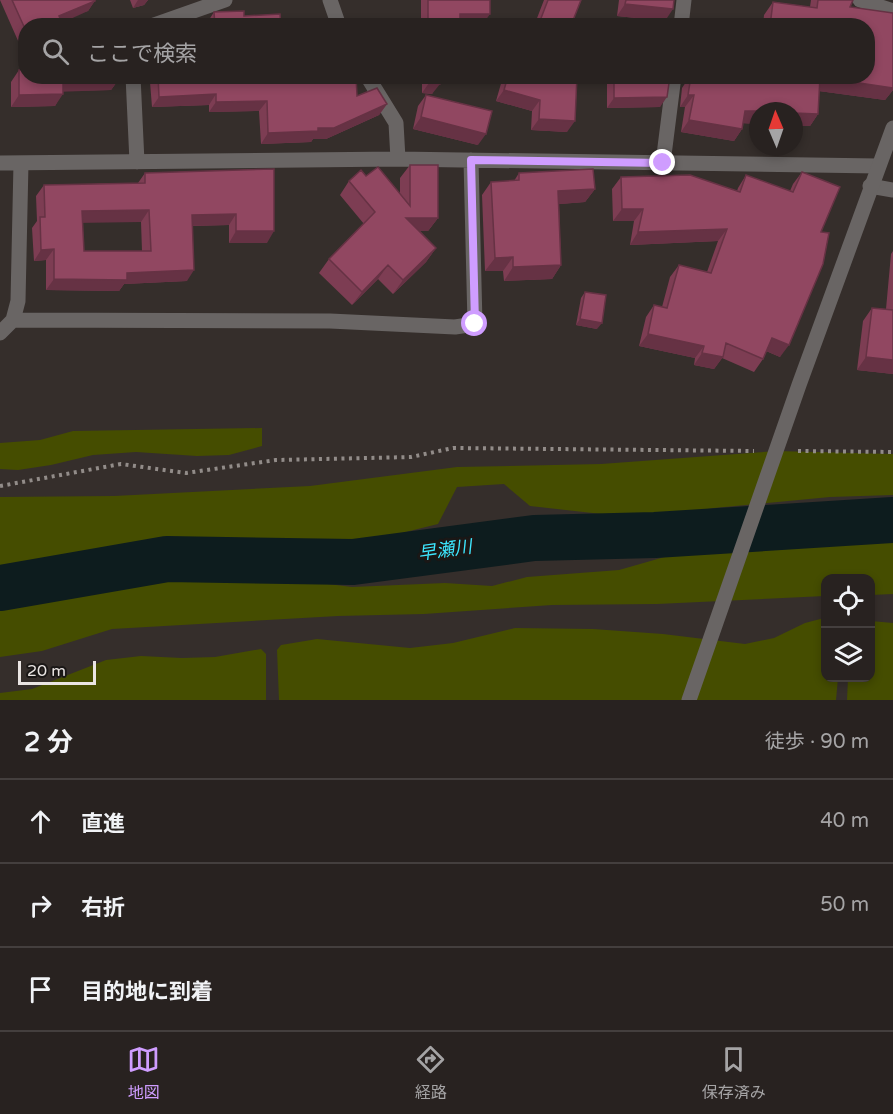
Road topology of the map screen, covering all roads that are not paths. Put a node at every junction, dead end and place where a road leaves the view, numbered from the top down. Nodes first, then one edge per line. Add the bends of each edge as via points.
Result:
1 (225, 0) edge
2 (330, 0) edge
3 (684, 0) edge
4 (860, 0) edge
5 (893, 11) edge
6 (174, 18) edge
7 (336, 18) edge
8 (682, 18) edge
9 (133, 84) edge
10 (372, 84) edge
11 (673, 84) edge
12 (893, 128) edge
13 (398, 159) junction
14 (471, 160) junction
15 (21, 162) junction
16 (137, 162) junction
17 (0, 163) edge
18 (663, 163) junction
19 (878, 166) junction
20 (870, 186) junction
21 (893, 190) edge
22 (14, 320) junction
23 (0, 333) edge
24 (689, 700) edge

1 - 6 street
2 - 7 street
3 - 8 street
4 - 5 street
9 - 16 street
10 - 13 street via 396,123
11 - 18 street
12 - 19 street
13 - 14 street
13 - 16 street
14 - 18 street
14 - 22 street via 475,324 455,327 330,321
15 - 16 street
15 - 17 street
15 - 22 street via 18,301
18 - 19 street
19 - 20 street
20 - 21 street
20 - 24 street
22 - 23 street

